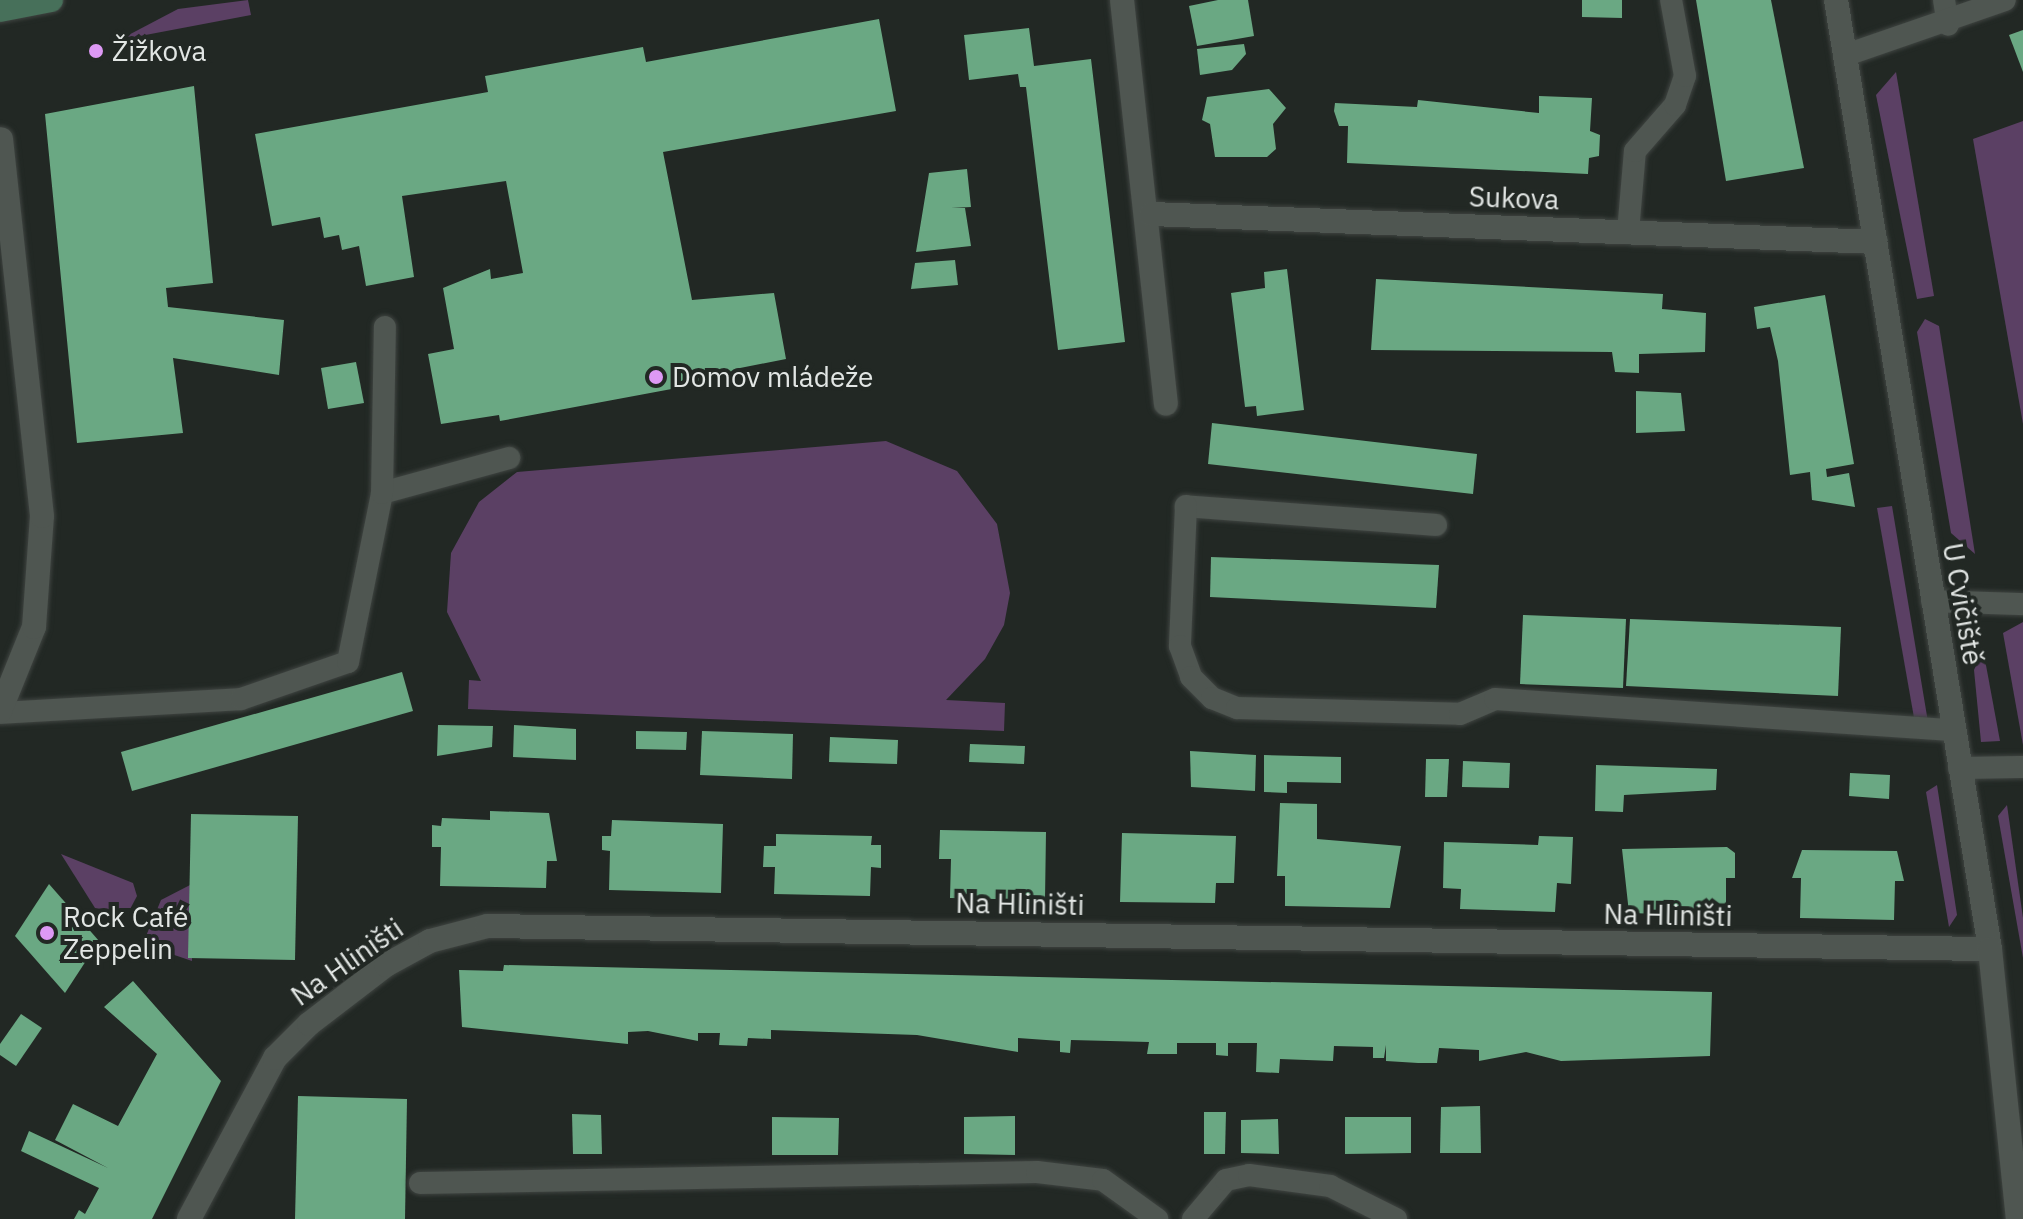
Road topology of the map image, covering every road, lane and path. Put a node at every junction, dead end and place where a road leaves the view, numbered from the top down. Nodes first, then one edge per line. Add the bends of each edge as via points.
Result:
1 (51, 0) edge
2 (1122, 0) edge
3 (1129, 0) edge
4 (1671, 0) edge
5 (1836, 0) edge
6 (1944, 0) edge
7 (2005, 0) edge
8 (0, 10) edge
9 (1948, 25) junction
10 (1846, 55) junction
11 (1, 139) edge
12 (1151, 214) junction
13 (1628, 232) junction
14 (1875, 242) junction
15 (385, 327) dead end
16 (1166, 404) dead end
17 (509, 458) dead end
18 (382, 493) junction
19 (1436, 525) dead end
20 (1932, 601) junction
21 (2023, 604) edge
22 (0, 712) edge
23 (1955, 730) junction
24 (2023, 767) edge
25 (1959, 768) junction
26 (1990, 949) junction
27 (420, 1183) dead end
28 (189, 1219) edge
29 (1157, 1219) edge
30 (1193, 1219) edge
31 (1396, 1219) edge
32 (2018, 1219) edge

1 - 8 main road
2 - 3 lane
2 - 12 street
4 - 13 lane via 1685,76 1675,105 1635,151
5 - 10 street, U Cvičiště
6 - 9 lane
7 - 9 lane
9 - 10 lane
10 - 14 street, U Cvičiště
11 - 22 street via 42,516 34,627
12 - 13 street, Sukova
12 - 16 street
13 - 14 street, Sukova
14 - 20 street, U Cvičiště
15 - 18 lane
17 - 18 lane
18 - 22 lane via 348,662 241,699
19 - 23 lane via 1186,506 1180,646 1191,677 1212,698 1237,708 1460,714 1495,699
20 - 21 lane
20 - 23 street, U Cvičiště
23 - 25 street, U Cvičiště
24 - 25 lane
25 - 26 street, U Cvičiště
26 - 28 street, Na Hliništi via 487,926 430,941 386,965 309,1024 275,1058
26 - 32 street, U Cvičiště
27 - 29 lane via 1037,1172 1103,1180
30 - 31 lane via 1226,1180 1249,1175 1330,1186

